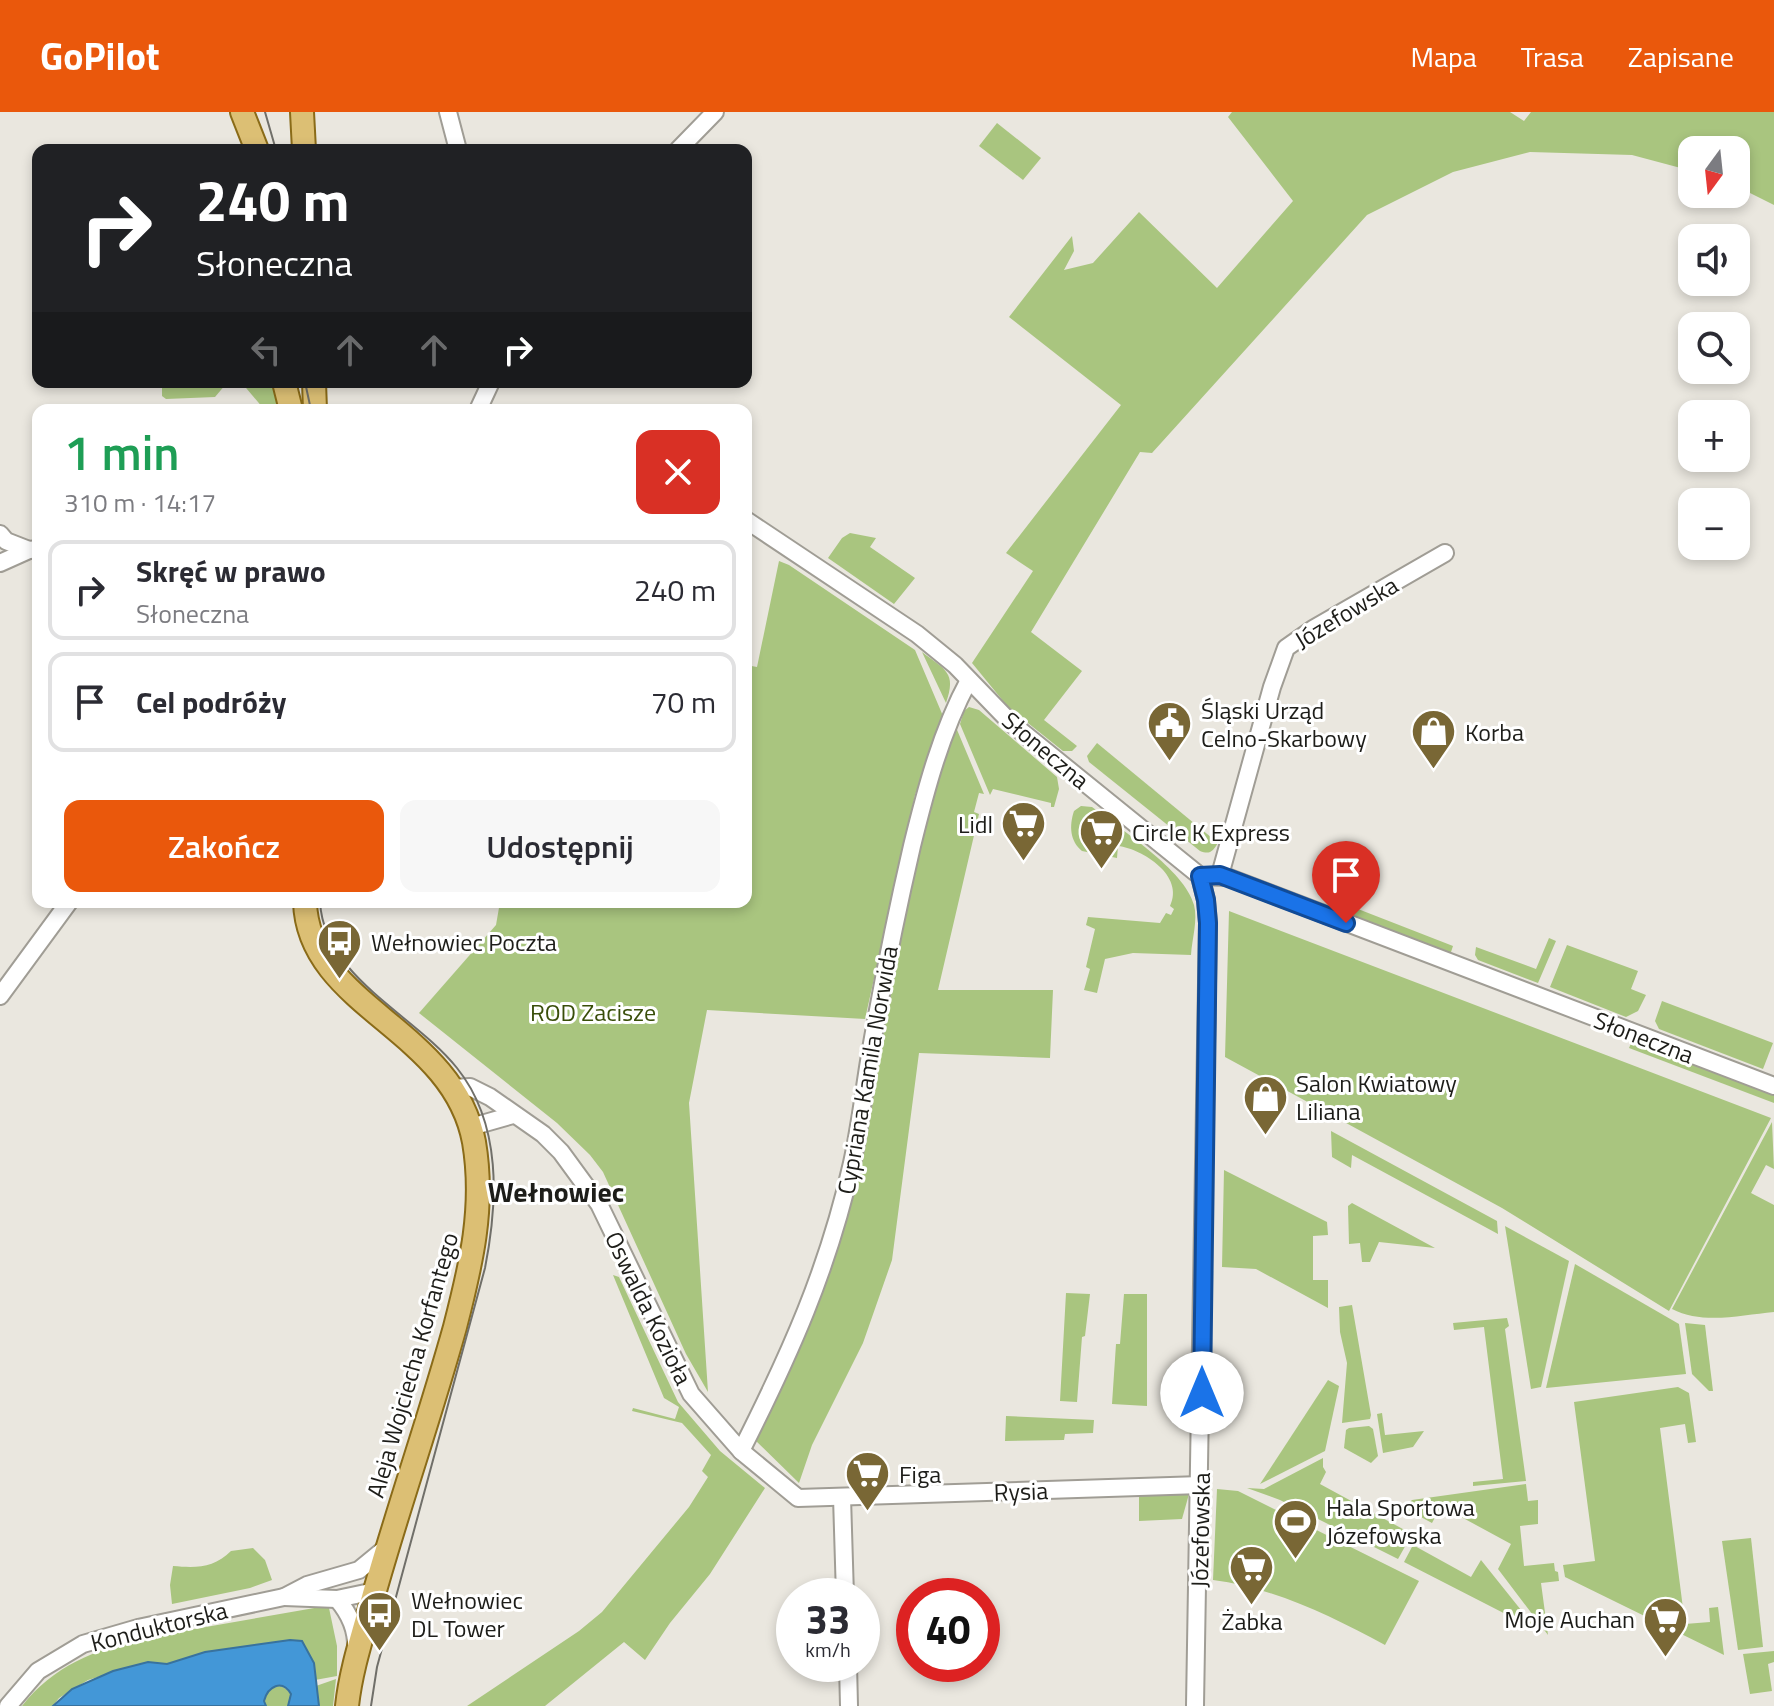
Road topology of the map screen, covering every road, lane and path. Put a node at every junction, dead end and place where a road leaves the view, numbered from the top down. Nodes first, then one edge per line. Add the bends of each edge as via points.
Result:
1 (242, 112) edge
2 (302, 112) edge
3 (448, 112) edge
4 (715, 112) edge
5 (255, 144) edge
6 (304, 144) edge
7 (456, 144) edge
8 (684, 144) edge
9 (752, 524) edge
10 (0, 534) edge
11 (32, 549) edge
12 (32, 549) edge
13 (1445, 553) dead end
14 (0, 563) edge
15 (969, 680) junction
16 (1220, 875) junction
17 (1200, 876) junction
18 (65, 908) edge
19 (306, 908) edge
20 (0, 996) edge
21 (1774, 1086) edge
22 (452, 1088) junction
23 (513, 1115) junction
24 (471, 1127) junction
25 (741, 1451) junction
26 (1201, 1485) junction
27 (842, 1497) junction
28 (388, 1545) junction
29 (342, 1577) junction
30 (844, 1578) edge
31 (375, 1591) junction
32 (284, 1597) junction
33 (337, 1599) junction
34 (356, 1659) junction
35 (848, 1682) edge
36 (8, 1706) edge
37 (347, 1706) edge
38 (849, 1706) edge
39 (1195, 1706) edge

1 - 5 main road
2 - 6 main road
3 - 7 street
4 - 8 street
9 - 15 street, Słoneczna via 917,634
10 - 11 street
12 - 14 street
13 - 16 street, Józefowska via 1286,648
15 - 17 street, Słoneczna via 1011,723
15 - 25 street, Cypriana Kamila Norwida via 939,748 924,799 890,945 841,1208 807,1314
16 - 17 street, Słoneczna
16 - 21 street, Słoneczna
17 - 26 street, Józefowska via 1208,923
18 - 20 street
19 - 22 main road, Aleja Wojciecha Korfantego via 312,941 333,973 426,1054
22 - 23 street, Oswalda Kozioła via 470,1087
22 - 24 main road, Aleja Wojciecha Korfantego
23 - 24 street
23 - 25 street, Oswalda Kozioła via 561,1152 599,1204 691,1394
24 - 28 main road, Aleja Wojciecha Korfantego via 479,1191 476,1240 432,1410
25 - 27 street, Oswalda Kozioła via 798,1498
26 - 27 street, Rysia
26 - 39 street, Józefowska
27 - 30 street
28 - 29 street, Konduktorska
28 - 31 main road, Aleja Wojciecha Korfantego
29 - 31 street
29 - 32 street, Konduktorska
31 - 33 street, Konduktorska
31 - 34 main road, Aleja Wojciecha Korfantego
32 - 33 street, Konduktorska
32 - 36 street, Konduktorska via 83,1644 38,1671
33 - 34 street via 352,1620
34 - 37 main road, Aleja Wojciecha Korfantego
35 - 38 street

